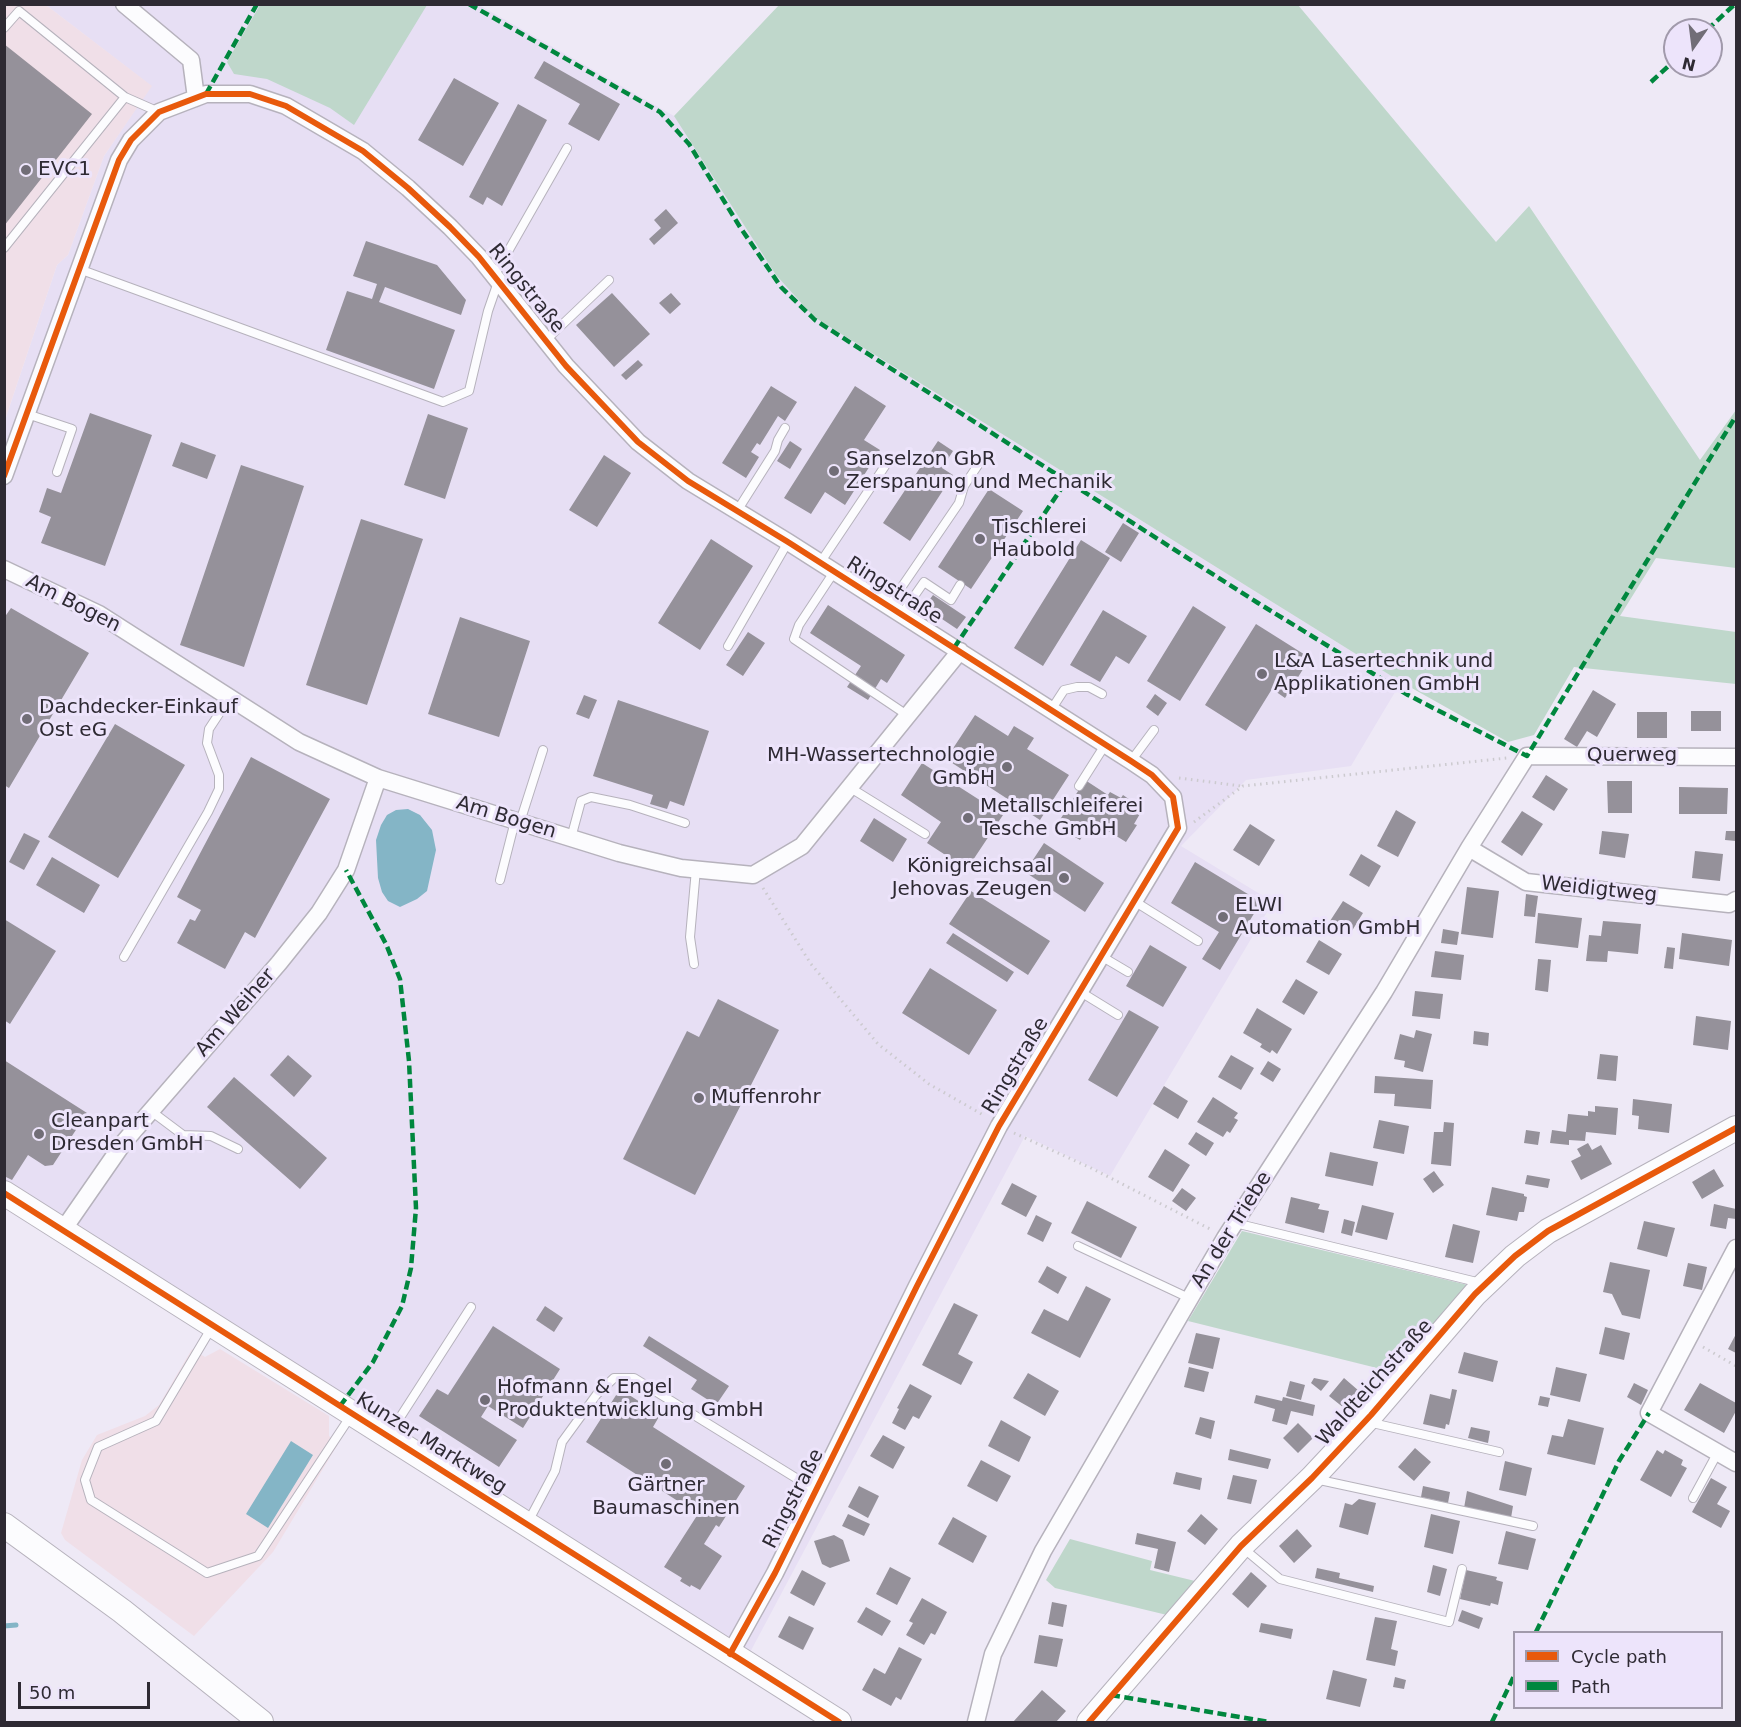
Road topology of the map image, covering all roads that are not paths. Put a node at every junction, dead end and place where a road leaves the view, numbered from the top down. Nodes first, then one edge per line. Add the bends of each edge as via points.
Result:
1 (124, 4) edge
2 (4, 28) edge
3 (125, 97) junction
4 (196, 98) junction
5 (159, 112) junction
6 (567, 148) dead end
7 (4, 248) edge
8 (79, 268) junction
9 (496, 279) junction
10 (609, 280) dead end
11 (546, 340) junction
12 (27, 414) junction
13 (785, 428) dead end
14 (978, 465) dead end
15 (885, 466) dead end
16 (57, 472) dead end
17 (4, 476) edge
18 (737, 511) junction
19 (788, 542) junction
20 (827, 567) junction
21 (4, 569) edge
22 (960, 585) dead end
23 (895, 612) junction
24 (728, 646) dead end
25 (960, 651) junction
26 (1102, 694) dead end
27 (230, 698) junction
28 (1051, 710) junction
29 (908, 715) junction
30 (1154, 730) dead end
31 (1105, 745) junction
32 (543, 750) dead end
33 (1527, 756) joint
34 (1737, 757) edge
35 (1131, 761) junction
36 (378, 778) junction
37 (1078, 786) dead end
38 (849, 788) junction
39 (517, 822) junction
40 (685, 823) dead end
41 (925, 834) dead end
42 (571, 838) junction
43 (1469, 848) junction
44 (696, 869) junction
45 (500, 879) dead end
46 (1737, 900) edge
47 (1134, 901) junction
48 (1198, 940) dead end
49 (1101, 956) junction
50 (124, 957) dead end
51 (694, 964) dead end
52 (1128, 972) dead end
53 (1079, 991) junction
54 (1118, 1015) dead end
55 (151, 1111) junction
56 (1737, 1128) edge
57 (238, 1149) dead end
58 (4, 1193) edge
59 (1235, 1223) junction
60 (63, 1230) junction
61 (1078, 1246) dead end
62 (1737, 1248) edge
63 (1485, 1284) junction
64 (1189, 1298) junction
65 (471, 1307) dead end
66 (213, 1325) junction
67 (352, 1414) junction
68 (1365, 1422) junction
69 (388, 1436) junction
70 (1499, 1452) dead end
71 (1718, 1452) junction
72 (1737, 1463) edge
73 (1312, 1478) junction
74 (817, 1491) junction
75 (1693, 1498) dead end
76 (4, 1525) edge
77 (527, 1525) junction
78 (1533, 1526) dead end
79 (1241, 1546) junction
80 (1462, 1569) dead end
81 (730, 1654) junction
82 (261, 1722) edge
83 (840, 1722) edge
84 (976, 1722) edge
85 (1089, 1722) edge

1 - 4 street via 191,60
2 - 3 lane via 19,10
3 - 5 lane
3 - 7 lane
4 - 5 street, Ringstraße
4 - 9 street, Ringstraße via 206,94 250,94 286,106 363,151 450,227
5 - 8 street, Ringstraße via 131,140 119,160
6 - 9 lane
8 - 9 lane via 443,402 469,391
8 - 12 street, Ringstraße
9 - 11 street, Ringstraße
10 - 11 lane
11 - 18 street, Ringstraße via 638,442 688,481
12 - 16 lane via 72,429
12 - 17 street, Ringstraße
13 - 18 lane
14 - 23 lane
15 - 20 lane
18 - 19 street, Ringstraße
19 - 20 street, Ringstraße
19 - 24 lane
20 - 23 street, Ringstraße
20 - 29 lane via 794,639
21 - 27 street, Am Bogen via 99,614
22 - 23 lane via 951,600 924,582
23 - 25 street, Ringstraße
25 - 28 street, Ringstraße
25 - 29 street
26 - 28 lane via 1089,687 1064,690
27 - 36 street, Am Bogen via 299,742
27 - 50 lane via 209,729 207,743 219,775 219,789
28 - 31 street, Ringstraße
29 - 38 street
30 - 35 lane
31 - 35 street, Ringstraße
31 - 37 lane
32 - 39 lane
33 - 34 street, Querweg
33 - 43 street, An der Triebe
35 - 47 street, Ringstraße via 1152,775 1173,797 1178,828
36 - 39 street, Am Bogen
36 - 55 street, Am Weiher via 346,870 319,912
38 - 41 lane
38 - 44 street, Am Bogen via 802,846 753,875
39 - 42 street, Am Bogen
39 - 45 lane
40 - 42 lane via 591,797 581,801
42 - 44 street, Am Bogen via 619,853
43 - 46 street, Weidigtweg via 1526,882 1729,904
43 - 59 street, An der Triebe via 1384,992
44 - 51 lane via 690,937
47 - 48 lane
47 - 49 street, Ringstraße
49 - 52 lane
49 - 53 street, Ringstraße
53 - 54 lane
53 - 74 street, Ringstraße via 999,1126
55 - 57 lane via 183,1135 211,1136
55 - 60 street, Am Weiher via 124,1142
56 - 63 street, Waldteichstraße via 1548,1231
58 - 60 street, Kunzer Marktweg
59 - 63 lane
59 - 64 street, An der Triebe
60 - 66 street, Kunzer Marktweg
61 - 64 lane
62 - 71 street via 1648,1413
63 - 68 street, Waldteichstraße
64 - 84 street, An der Triebe via 1043,1551 993,1654
65 - 69 lane
66 - 67 street, Kunzer Marktweg
66 - 67 lane via 156,1421 98,1447 85,1480 91,1500 207,1573 258,1556
67 - 69 street, Kunzer Marktweg
68 - 70 lane
68 - 73 street, Waldteichstraße
69 - 77 street, Kunzer Marktweg
71 - 72 street
71 - 75 lane
73 - 78 lane
73 - 79 street, Waldteichstraße
74 - 77 lane via 634,1378 614,1378 597,1394 562,1442 555,1470
74 - 81 street, Ringstraße
76 - 82 street via 122,1611
77 - 81 street, Kunzer Marktweg
79 - 80 lane via 1280,1579 1449,1622
79 - 85 street, Waldteichstraße
81 - 83 street, Kunzer Marktweg

